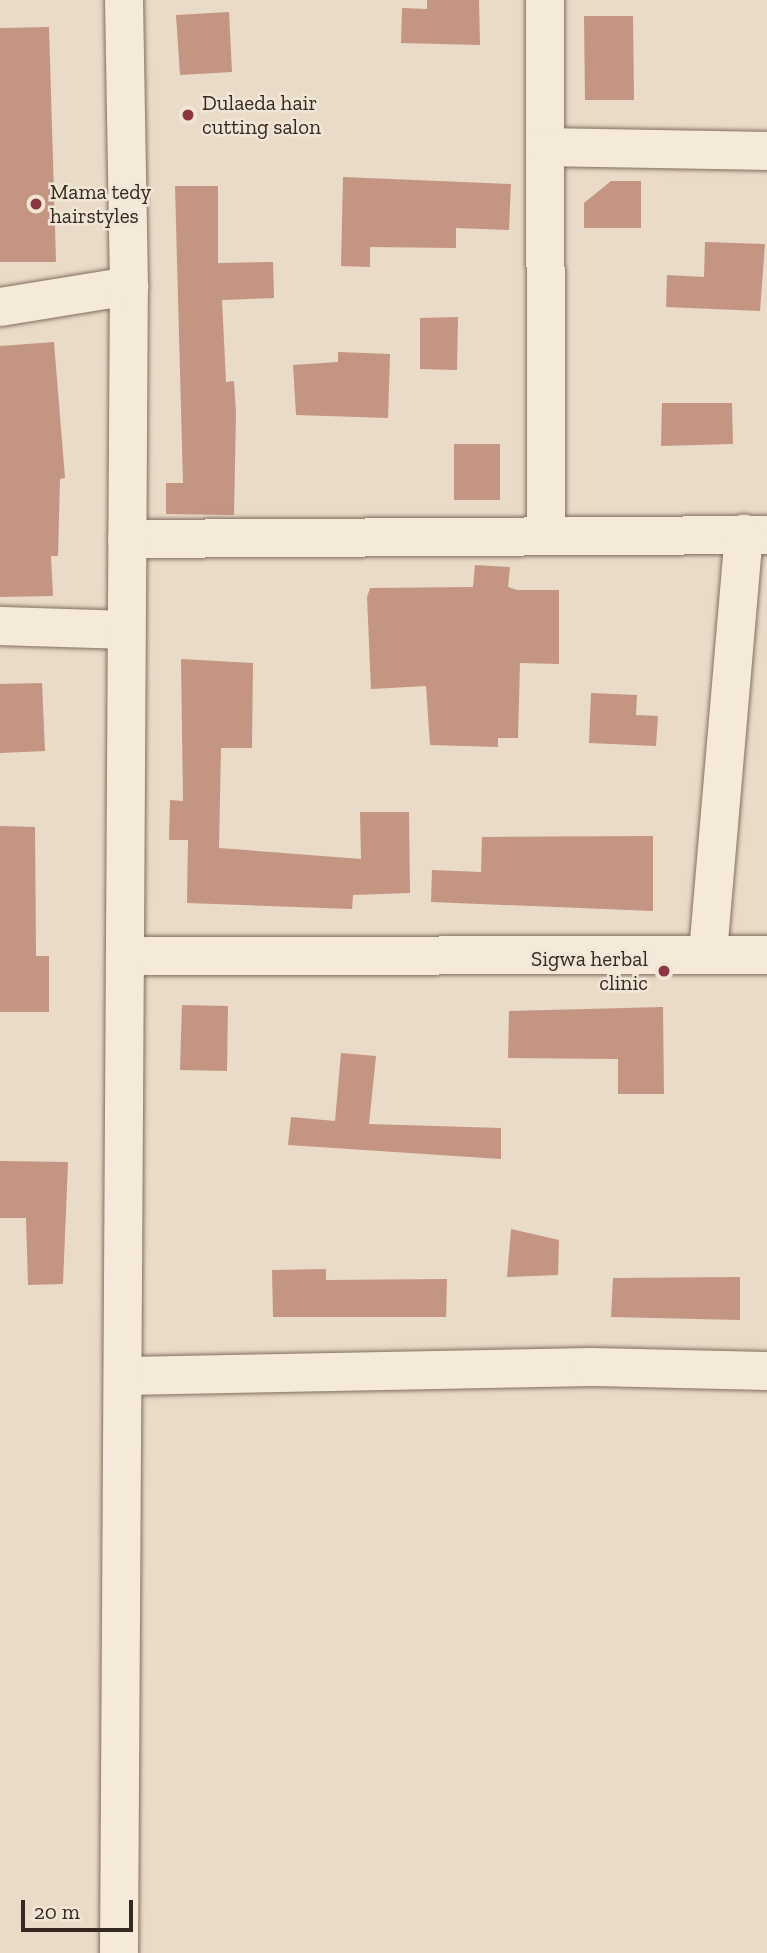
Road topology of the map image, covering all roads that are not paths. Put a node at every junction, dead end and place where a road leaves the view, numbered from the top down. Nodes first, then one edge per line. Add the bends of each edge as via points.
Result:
1 (124, 0) edge
2 (545, 0) edge
3 (546, 147) junction
4 (767, 151) edge
5 (129, 286) junction
6 (0, 307) edge
7 (546, 532) junction
8 (755, 535) edge
9 (127, 539) junction
10 (0, 626) edge
11 (126, 629) junction
12 (708, 953) junction
13 (767, 955) edge
14 (127, 956) junction
15 (767, 1371) edge
16 (126, 1376) junction
17 (119, 1953) edge

1 - 5 street
2 - 3 street
3 - 4 street
3 - 7 street
5 - 6 street
5 - 9 street
7 - 8 street
7 - 9 street
8 - 12 street
9 - 11 street
10 - 11 street
11 - 14 street
12 - 13 street
12 - 14 street
14 - 16 street
15 - 16 street via 591,1367
16 - 17 street

